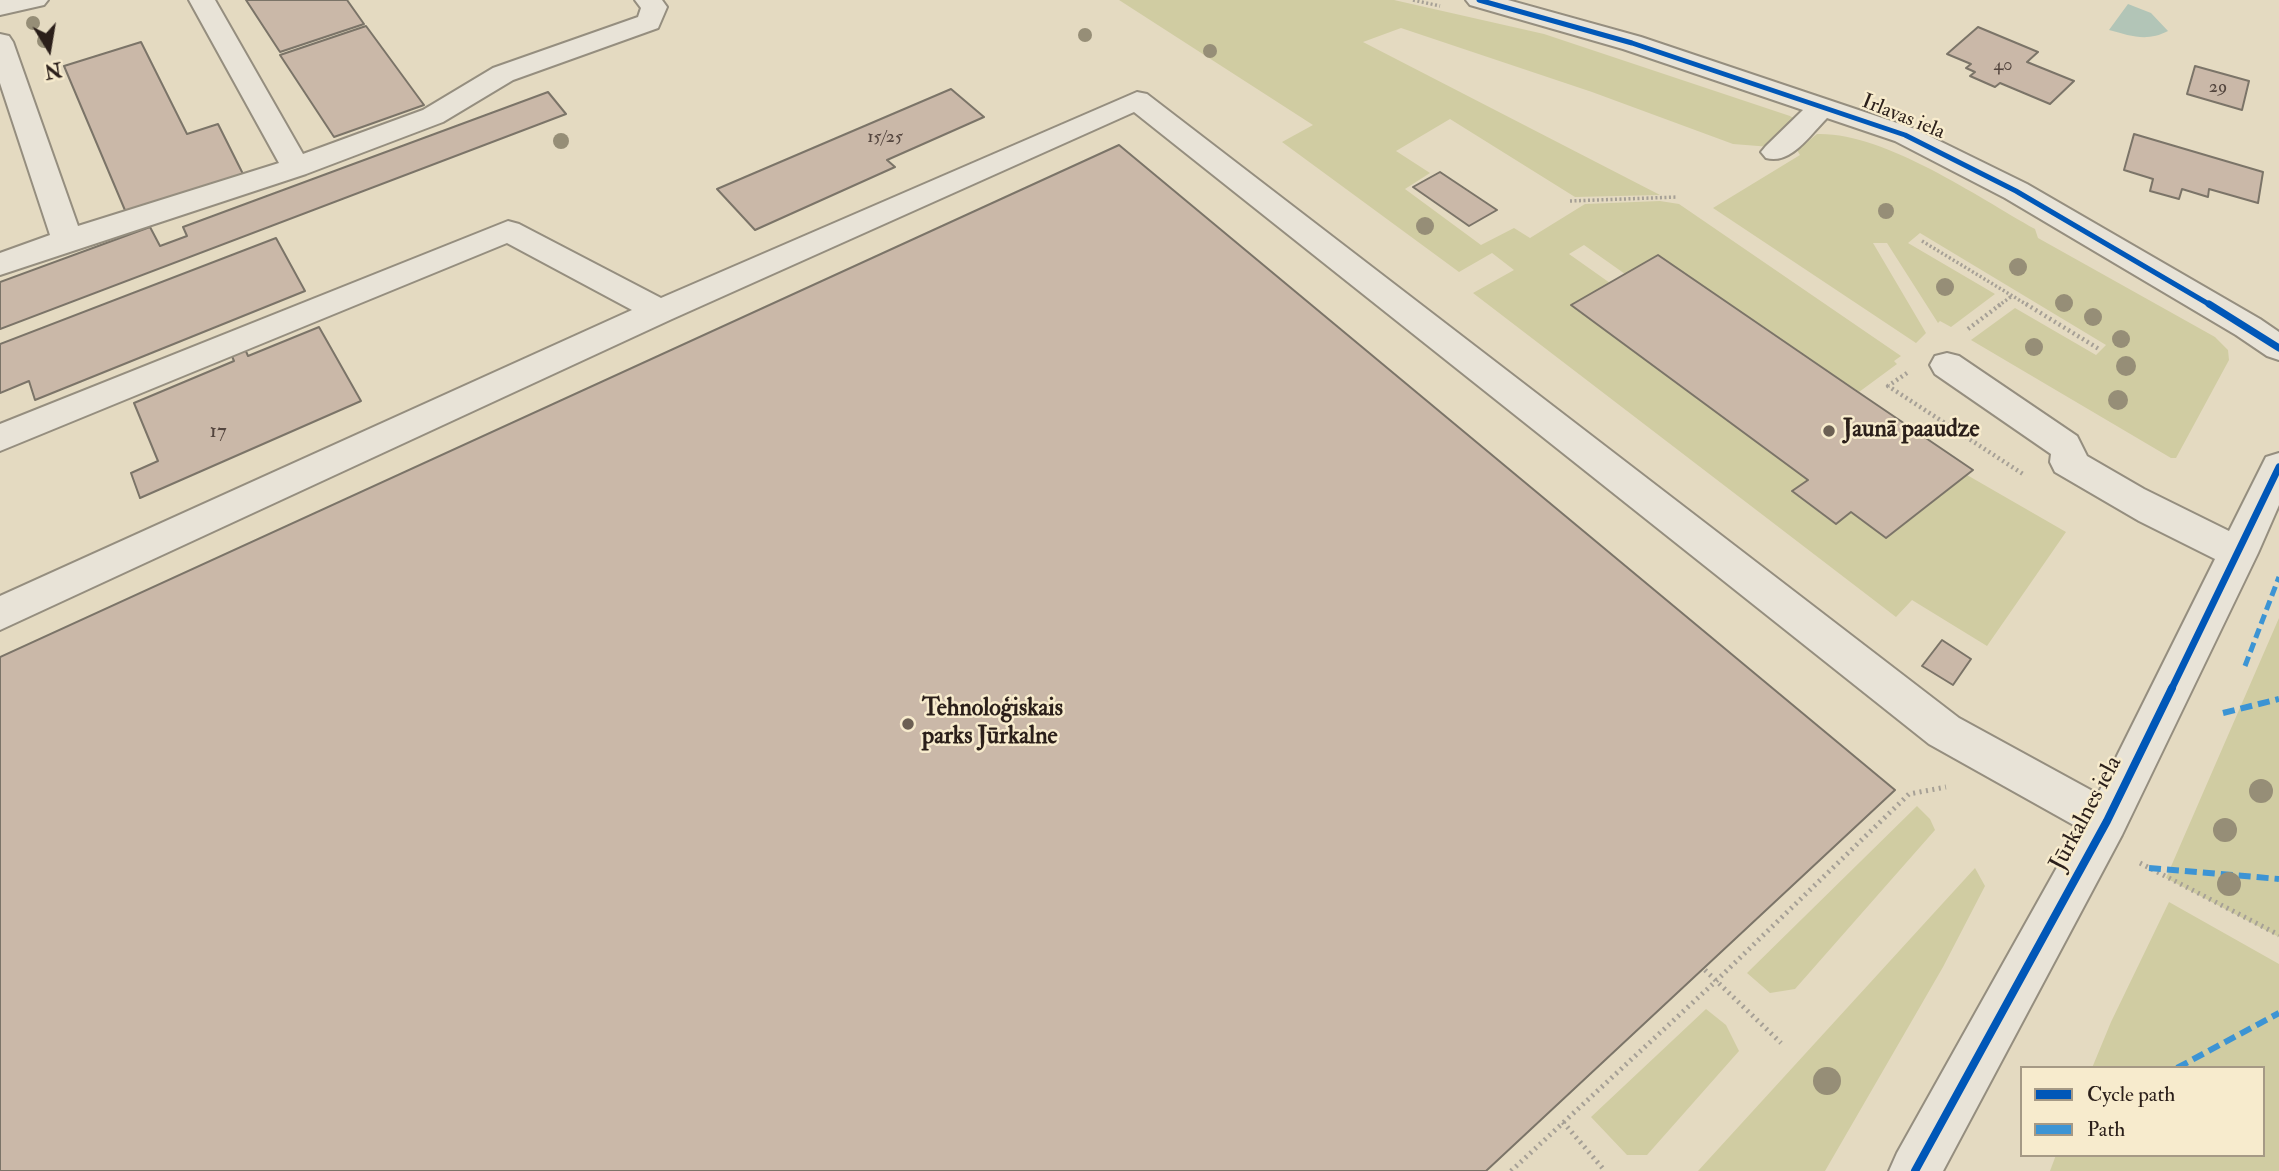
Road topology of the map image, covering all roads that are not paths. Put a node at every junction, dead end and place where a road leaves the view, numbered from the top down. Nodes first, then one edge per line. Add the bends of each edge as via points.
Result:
1 (35, 0) edge
2 (202, 0) edge
3 (648, 0) edge
4 (1479, 0) edge
5 (0, 7) edge
6 (0, 42) edge
7 (1824, 106) junction
8 (1776, 152) dead end
9 (296, 167) junction
10 (67, 240) junction
11 (0, 264) edge
12 (660, 311) junction
13 (2279, 348) edge
14 (1947, 365) dead end
15 (0, 438) edge
16 (2279, 467) edge
17 (2239, 553) junction
18 (0, 614) edge
19 (2102, 829) junction
20 (1914, 1171) edge

1 - 5 street
2 - 9 street
3 - 9 street via 654,6 649,22 503,74 433,116
4 - 7 street, Irlavas iela via 1632,43
6 - 10 street
7 - 8 street
7 - 13 street, Irlavas iela via 1960,161
9 - 10 street
10 - 11 street
12 - 15 street via 508,231
12 - 18 street
12 - 19 street via 1137,100 1944,731 2023,772
14 - 17 street via 2064,445 2068,462 2100,483
16 - 17 street, Jūrkalnes iela
17 - 19 street, Jūrkalnes iela
19 - 20 street, Jūrkalnes iela

